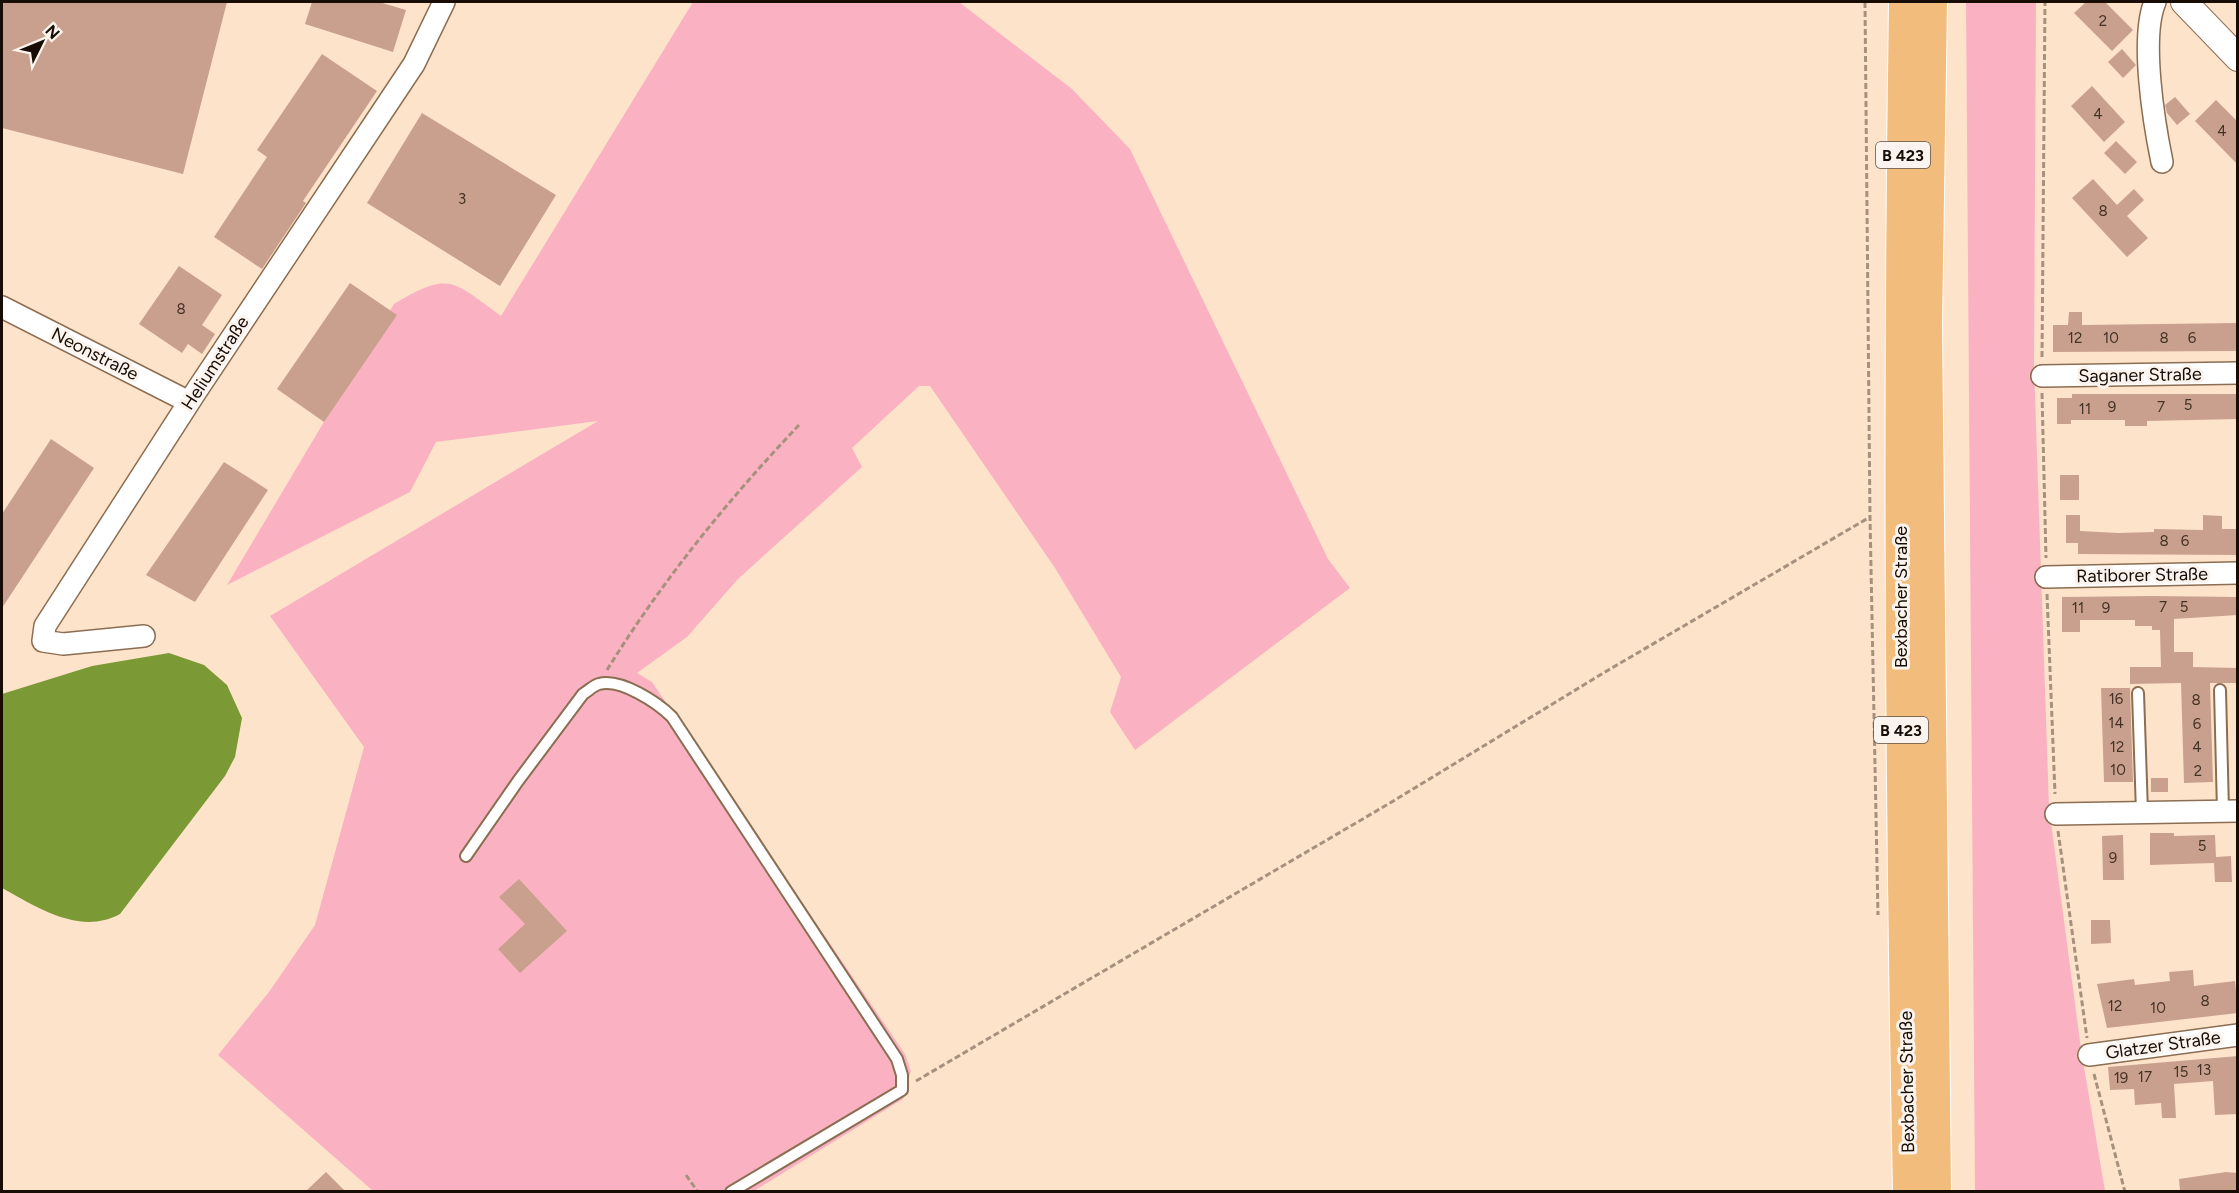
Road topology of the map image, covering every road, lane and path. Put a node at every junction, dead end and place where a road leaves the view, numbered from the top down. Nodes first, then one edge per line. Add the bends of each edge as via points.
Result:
1 (444, 2) edge
2 (1865, 2) edge
3 (1905, 2) edge
4 (1931, 2) edge
5 (2045, 2) edge
6 (2155, 2) edge
7 (2184, 2) edge
8 (2238, 58) edge
9 (2162, 162) dead end
10 (2, 307) edge
11 (2238, 373) edge
12 (2042, 376) junction
13 (189, 402) junction
14 (799, 425) dead end
15 (1870, 517) junction
16 (2238, 573) edge
17 (2046, 577) junction
18 (144, 636) dead end
19 (598, 684) junction
20 (2220, 690) dead end
21 (2138, 693) dead end
22 (2230, 811) edge
23 (2142, 812) junction
24 (2056, 814) junction
25 (466, 856) dead end
26 (1878, 920) dead end
27 (2238, 1035) edge
28 (2089, 1055) junction
29 (902, 1090) junction
30 (686, 1175) dead end
31 (698, 1191) edge
32 (731, 1191) edge
33 (1909, 1191) edge
34 (1935, 1191) edge
35 (2126, 1191) edge

1 - 13 street, Heliumstraße via 414,64
2 - 15 path
3 - 33 main road, Bexbacher Straße / B 423 via 1902,807
4 - 34 main road, Bexbacher Straße via 1926,337
5 - 12 path
6 - 9 street via 2149,38 2154,118
7 - 8 street
10 - 13 street, Neonstraße
11 - 12 street, Saganer Straße
12 - 17 path
13 - 18 street, Heliumstraße via 45,626 44,641 63,644
14 - 19 path via 705,532 646,607
15 - 26 path
15 - 29 path
16 - 17 street, Ratiborer Straße
17 - 24 path
19 - 25 lane via 583,694
19 - 29 lane via 612,682 640,694 672,717 897,1059
20 - 22 lane
21 - 23 lane
22 - 23 street
23 - 24 street
24 - 28 path
27 - 28 street, Glatzer Straße
28 - 35 path
29 - 32 lane
30 - 31 path

